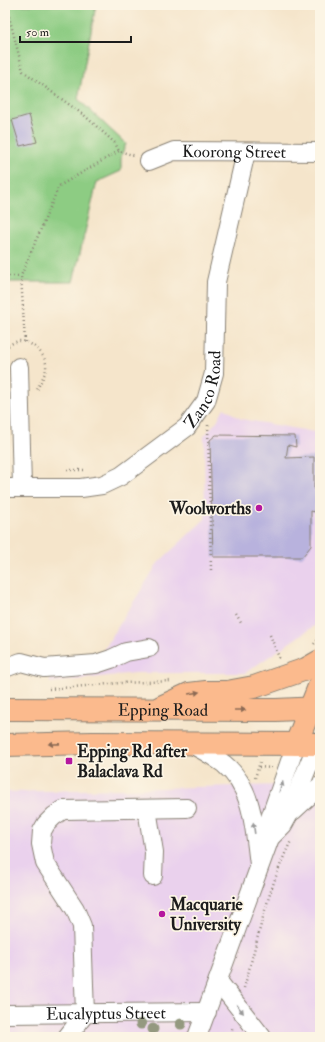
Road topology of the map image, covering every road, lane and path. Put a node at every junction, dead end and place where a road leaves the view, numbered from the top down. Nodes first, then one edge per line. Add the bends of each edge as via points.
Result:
1 (6, 5) edge
2 (119, 151) junction
3 (246, 152) junction
4 (320, 152) edge
5 (149, 161) joint
6 (5, 276) edge
7 (21, 276) junction
8 (5, 348) edge
9 (19, 367) dead end
10 (208, 422) dead end
11 (60, 470) dead end
12 (84, 470) dead end
13 (13, 488) edge
14 (211, 570) dead end
15 (236, 615) dead end
16 (241, 623) dead end
17 (270, 635) dead end
18 (144, 643) dead end
19 (320, 661) edge
20 (13, 665) edge
21 (282, 665) dead end
22 (177, 681) dead end
23 (320, 684) edge
24 (48, 690) dead end
25 (316, 708) edge
26 (5, 709) edge
27 (158, 709) junction
28 (313, 742) edge
29 (189, 743) junction
30 (5, 745) edge
31 (258, 766) dead end
32 (272, 768) dead end
33 (320, 786) edge
34 (187, 808) dead end
35 (147, 809) junction
36 (288, 816) junction
37 (270, 838) junction
38 (292, 840) dead end
39 (260, 867) junction
40 (153, 876) dead end
41 (246, 979) dead end
42 (218, 981) junction
43 (207, 1012) junction
44 (5, 1014) edge
45 (85, 1014) junction
46 (67, 1037) edge
47 (197, 1037) edge
48 (262, 1037) edge

1 - 2 path via 23,71 85,116
2 - 5 path
2 - 7 path via 60,186
3 - 4 street, Koorong Street
3 - 5 street, Koorong Street via 174,151
3 - 13 street, Zanco Road via 216,282 214,373 206,401 187,427 121,476 102,485 81,488
6 - 7 path
7 - 8 path via 25,342 9,344
9 - 13 street
10 - 14 path
11 - 12 path
15 - 16 path
17 - 21 path
18 - 20 street via 96,664 44,668
27 -> 19 main road via 189,694 254,688 306,669
22 - 24 path via 121,682
23 - 25 main road
27 -> 25 main road, Epping Road
25 - 28 main road
26 - 27 main road, Epping Road
28 - 29 main road, Epping Road
28 - 36 street
37 -> 28 street via 269,821
29 -> 30 main road, Epping Road
39 -> 29 street via 251,808 245,790 224,764
31 - 32 path
33 - 36 street
34 - 35 street
35 - 40 street via 154,852
35 - 45 street via 63,810 46,824 42,831 41,844 45,863 75,909 82,926
36 - 37 street
37 - 39 street
38 - 41 path via 282,859
39 - 42 street
42 - 43 street
42 -> 48 street
43 - 45 street, Eucalyptus Street
43 - 47 street
44 - 45 street, Eucalyptus Street
45 - 46 street

